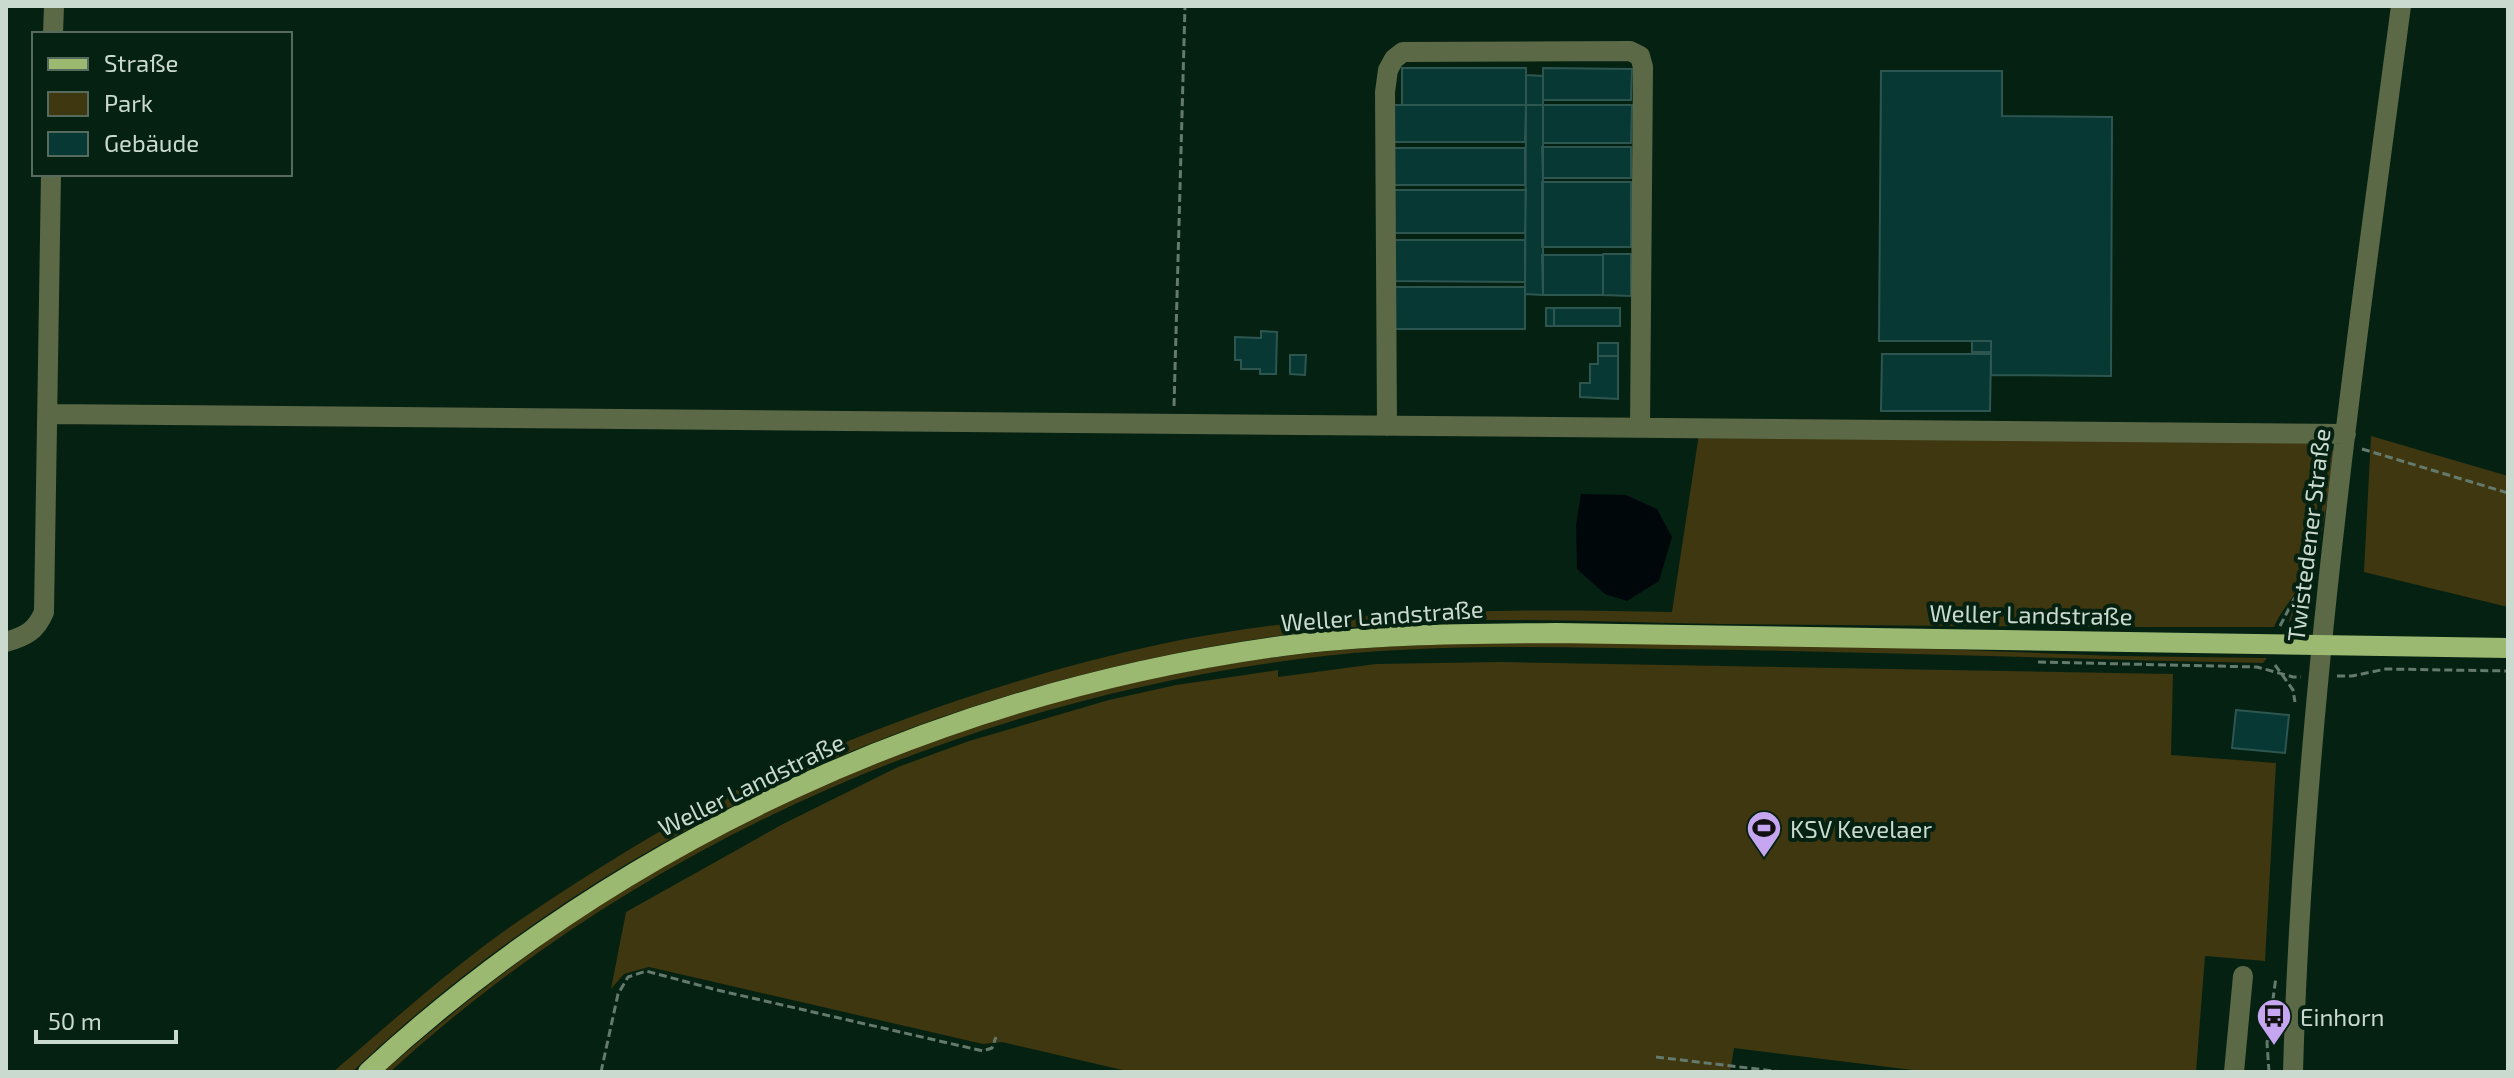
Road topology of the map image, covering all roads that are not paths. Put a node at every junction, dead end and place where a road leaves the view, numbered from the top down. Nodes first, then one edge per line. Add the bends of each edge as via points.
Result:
1 (54, 6) edge
2 (2401, 6) edge
3 (53, 32) edge
4 (51, 176) edge
5 (48, 414) junction
6 (1387, 426) junction
7 (1640, 427) junction
8 (2345, 439) junction
9 (6, 642) edge
10 (2320, 644) junction
11 (2508, 648) edge
12 (2243, 976) dead end
13 (368, 1072) edge
14 (2234, 1072) edge
15 (2293, 1072) edge

1 - 3 street
2 - 8 street, Twistedener Straße
4 - 5 street
5 - 6 street
5 - 9 street via 44,612 38,627
6 - 7 street
6 - 7 street via 1388,70 1403,52 1471,50 1630,51 1640,56
7 - 8 street
8 - 10 street, Twistedener Straße
10 - 11 main road, Weller Landstraße
10 - 13 main road, Weller Landstraße via 1432,634 1294,645 1151,669 1042,696 899,743 697,836 540,934
10 - 15 street, Twistedener Straße
12 - 14 street

